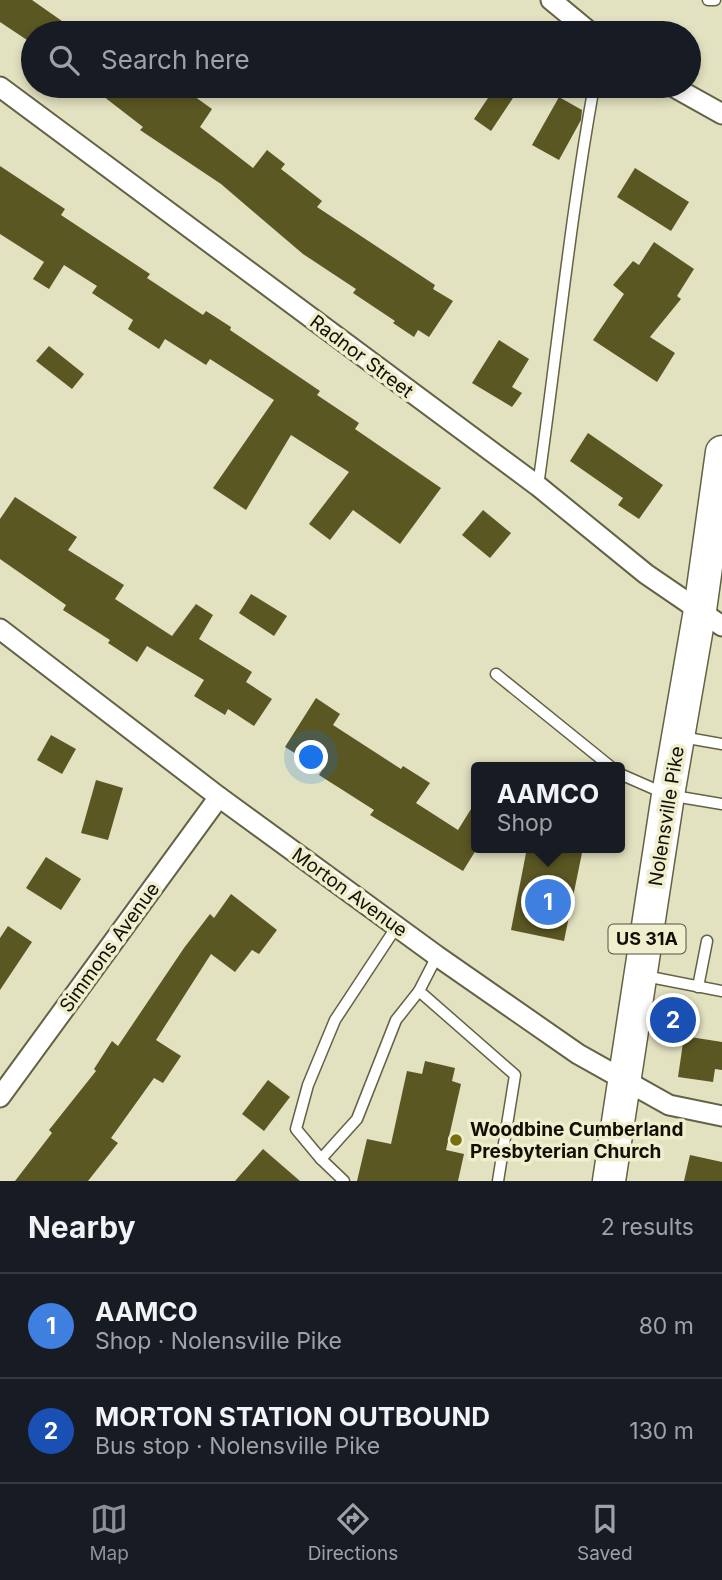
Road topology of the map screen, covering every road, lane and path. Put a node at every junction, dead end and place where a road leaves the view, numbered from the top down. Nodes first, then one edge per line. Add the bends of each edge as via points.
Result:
1 (551, 0) edge
2 (708, 0) edge
3 (715, 0) edge
4 (576, 21) edge
5 (0, 88) edge
6 (592, 98) edge
7 (693, 98) edge
8 (722, 114) edge
9 (722, 452) edge
10 (538, 486) junction
11 (718, 513) edge
12 (711, 618) edge
13 (0, 629) edge
14 (496, 674) dead end
15 (678, 736) junction
16 (722, 744) edge
17 (605, 762) edge
18 (625, 776) edge
19 (668, 795) junction
20 (219, 797) junction
21 (722, 804) edge
22 (397, 926) junction
23 (707, 941) dead end
24 (437, 956) junction
25 (642, 975) junction
26 (698, 987) junction
27 (722, 990) edge
28 (419, 991) junction
29 (626, 1082) junction
30 (0, 1097) edge
31 (722, 1116) edge
32 (321, 1159) junction
33 (344, 1181) edge
34 (498, 1181) edge
35 (609, 1181) edge

1 - 4 street
2 - 3 lane
5 - 10 street, Radnor Street
6 - 10 lane
7 - 8 street
9 - 11 main road, Nolensville Pike / US 31A
10 - 12 street, Radnor Street via 646,574
11 - 12 main road, Nolensville Pike / US 31A
12 - 15 main road, Nolensville Pike / US 31A
13 - 20 street, Morton Avenue
14 - 17 lane
15 - 16 lane
15 - 19 main road, Nolensville Pike / US 31A
18 - 19 lane
19 - 21 lane
19 - 25 main road, Nolensville Pike / US 31A
20 - 22 street, Morton Avenue
20 - 30 street, Simmons Avenue
22 - 24 street, Morton Avenue
22 - 32 lane via 335,1020 308,1085 296,1129
23 - 26 lane
24 - 28 lane
24 - 29 street, Morton Avenue
25 - 26 lane
25 - 29 main road, Nolensville Pike / US 31A
26 - 27 lane
28 - 32 lane via 396,1020 357,1119
28 - 34 lane via 515,1075
29 - 31 street, Morton Avenue via 669,1105
29 - 35 main road, Nolensville Pike / US 31A
32 - 33 lane

